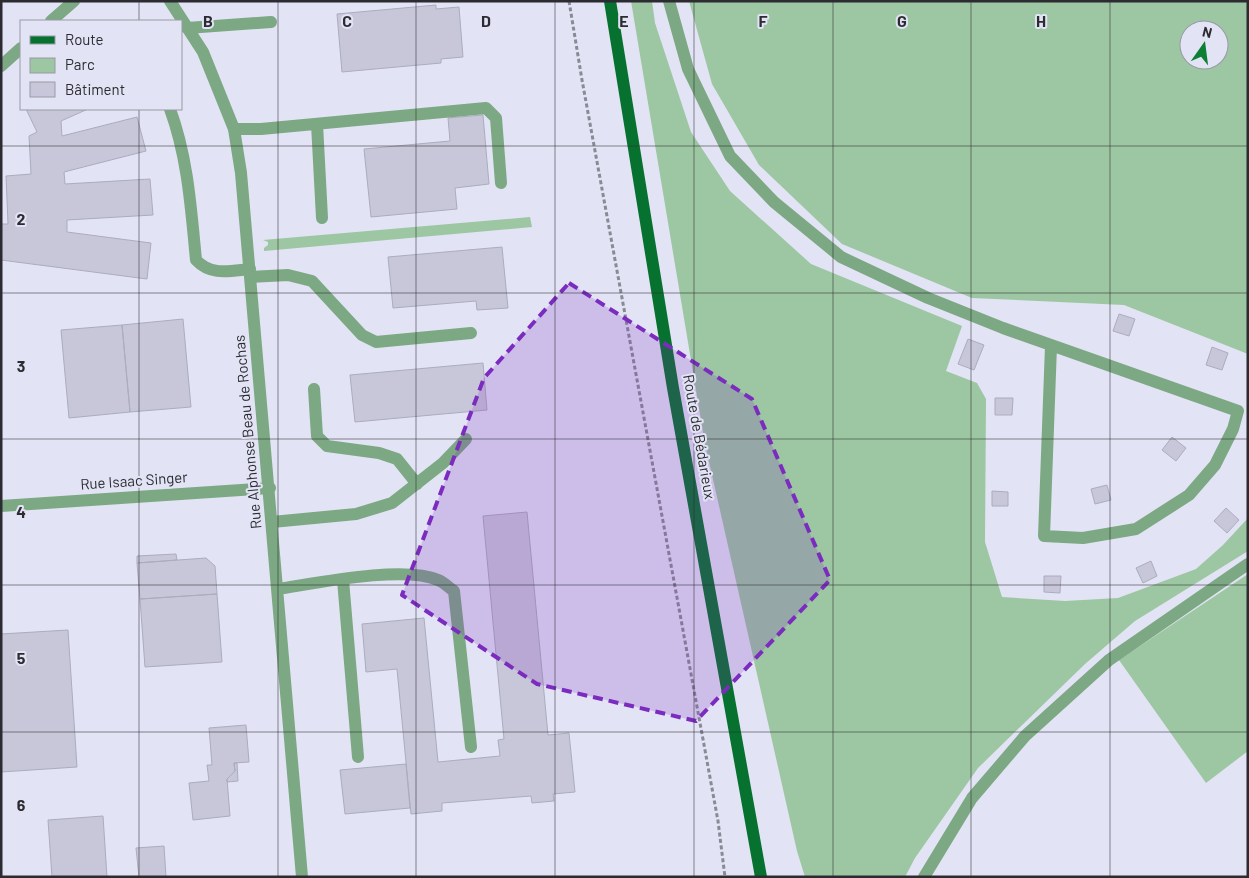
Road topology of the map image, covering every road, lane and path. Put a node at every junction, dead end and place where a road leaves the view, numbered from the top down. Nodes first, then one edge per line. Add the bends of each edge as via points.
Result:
1 (74, 1) edge
2 (170, 1) edge
3 (570, 1) edge
4 (610, 1) edge
5 (669, 1) edge
6 (52, 20) edge
7 (271, 22) dead end
8 (188, 28) junction
9 (20, 49) edge
10 (1, 66) edge
11 (170, 110) edge
12 (317, 124) junction
13 (234, 129) junction
14 (501, 184) dead end
15 (322, 218) dead end
16 (250, 273) junction
17 (471, 334) dead end
18 (1051, 346) junction
19 (314, 389) dead end
20 (466, 439) dead end
21 (418, 484) junction
22 (270, 488) junction
23 (1, 506) edge
24 (272, 522) junction
25 (1248, 564) edge
26 (342, 580) junction
27 (278, 589) junction
28 (471, 747) dead end
29 (358, 757) dead end
30 (302, 877) edge
31 (725, 877) edge
32 (761, 877) edge
33 (924, 877) edge

1 - 6 street
2 - 8 street, Rue Alphonse Beau de Rochas
3 - 31 path via 718,822
4 - 32 main road, Route de Bédarieux via 673,388
5 - 18 street via 688,69 730,156 774,202 841,256 928,298
7 - 8 street
8 - 13 street, Rue Alphonse Beau de Rochas via 203,52
9 - 10 street
11 - 16 street via 185,158 196,260 213,272
12 - 13 street
12 - 14 street via 486,108 496,118
12 - 15 street
13 - 16 street, Rue Alphonse Beau de Rochas
16 - 17 street via 312,281 362,334 376,342
16 - 22 street, Rue Alphonse Beau de Rochas
18 - 18 street via 1044,536 1083,538 1136,529 1189,494 1214,466 1233,430 1238,411
19 - 21 street via 317,436 327,446 380,453 397,459
20 - 21 street
21 - 24 street via 392,503 356,514
22 - 23 street, Rue Isaac Singer
22 - 24 street, Rue Alphonse Beau de Rochas
24 - 27 street, Rue Alphonse Beau de Rochas
25 - 33 street via 1109,660 1025,736 972,798
26 - 27 street
26 - 28 street via 414,574 439,580 454,591
26 - 29 street
27 - 30 street, Rue Alphonse Beau de Rochas

